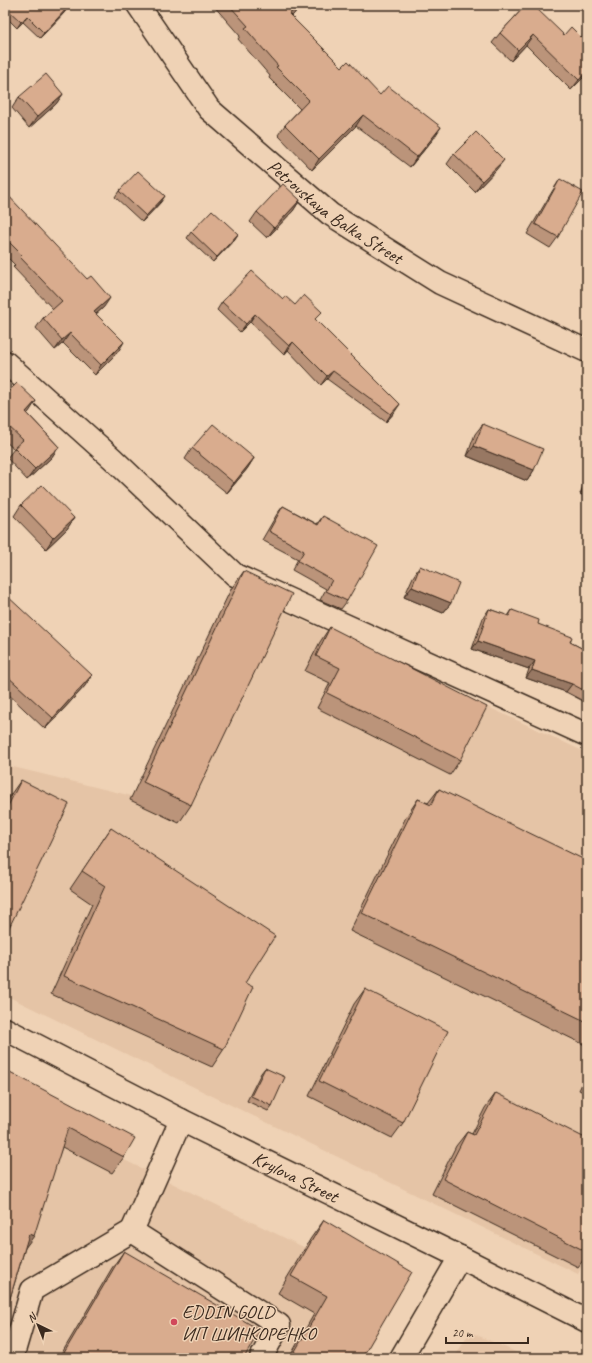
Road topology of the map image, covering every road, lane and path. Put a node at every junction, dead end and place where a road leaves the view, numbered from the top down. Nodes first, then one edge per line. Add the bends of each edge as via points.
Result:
1 (138, 5) edge
2 (587, 351) edge
3 (5, 362) edge
4 (587, 735) edge
5 (5, 1029) edge
6 (181, 1120) junction
7 (132, 1231) junction
8 (460, 1257) junction
9 (587, 1321) edge
10 (12, 1358) edge
11 (261, 1358) edge
12 (400, 1358) edge

1 - 2 street, Petrovskaya Balka Street via 209,108 330,214 440,283
3 - 4 street via 113,459 235,575
5 - 6 street, Krylova Street
6 - 7 street
6 - 8 street, Krylova Street
7 - 10 street via 32,1290
7 - 11 street via 279,1326
8 - 9 street, Krylova Street
8 - 12 street

